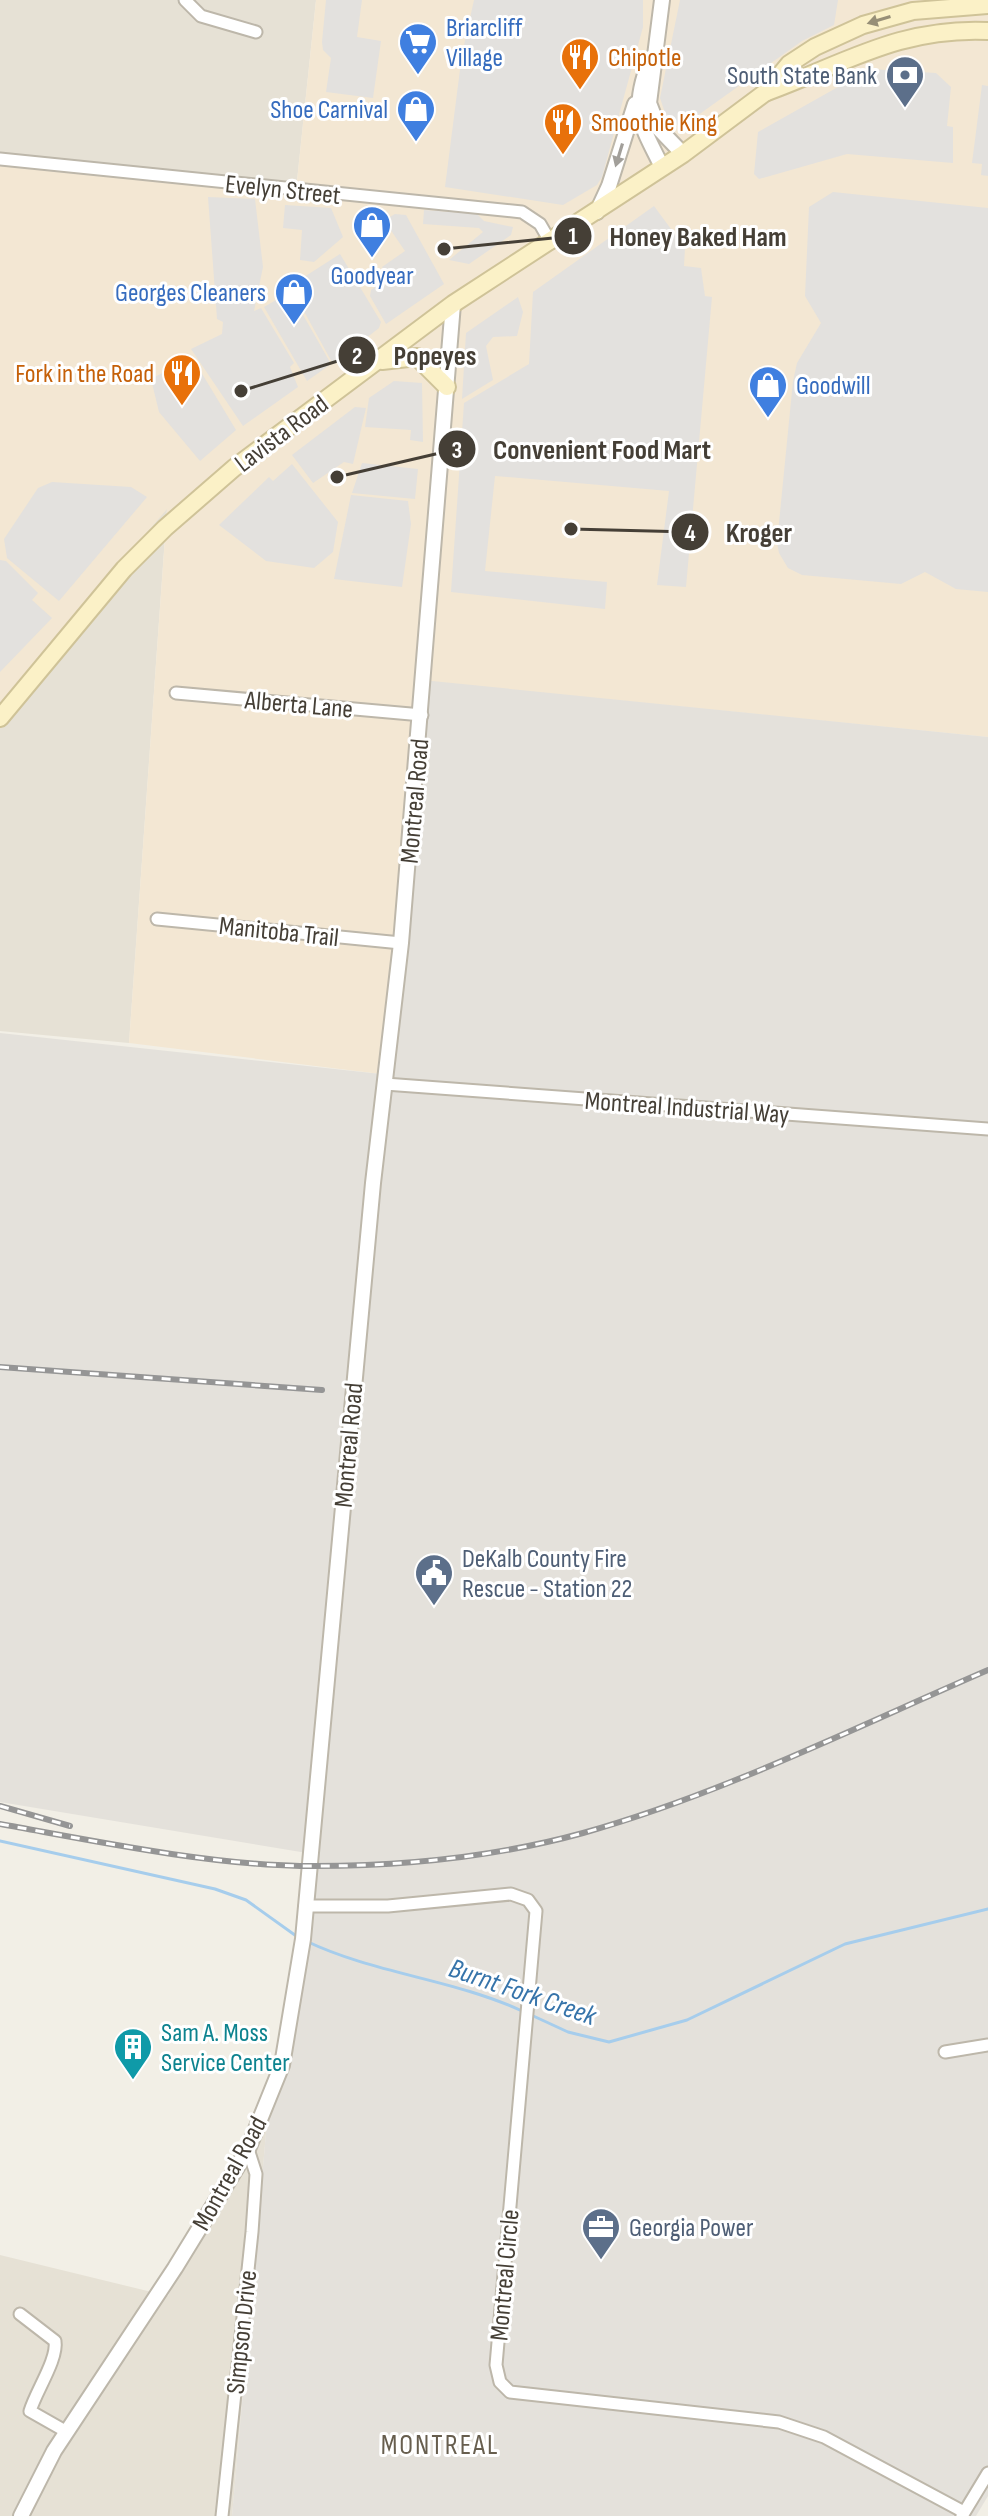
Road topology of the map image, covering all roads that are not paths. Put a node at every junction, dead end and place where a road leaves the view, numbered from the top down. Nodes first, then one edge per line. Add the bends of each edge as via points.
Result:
1 (185, 0) edge
2 (662, 0) edge
3 (929, 0) edge
4 (954, 3) edge
5 (980, 3) edge
6 (913, 11) junction
7 (959, 30) junction
8 (982, 31) edge
9 (256, 32) dead end
10 (658, 38) junction
11 (766, 92) junction
12 (637, 96) junction
13 (683, 154) junction
14 (0, 159) edge
15 (662, 167) junction
16 (596, 213) junction
17 (551, 243) junction
18 (453, 304) junction
19 (377, 362) junction
20 (447, 387) junction
21 (176, 693) dead end
22 (422, 715) junction
23 (0, 718) edge
24 (157, 919) dead end
25 (401, 943) junction
26 (385, 1084) junction
27 (988, 1129) edge
28 (305, 1906) junction
29 (988, 2045) edge
30 (945, 2052) dead end
31 (248, 2149) junction
32 (20, 2314) dead end
33 (67, 2432) junction
34 (988, 2473) edge
35 (963, 2514) edge
36 (21, 2516) edge
37 (222, 2516) edge

1 - 9 street via 201,16
2 - 10 street
3 - 6 main road
4 - 5 main road, Lavista Road
4 - 6 main road, Lavista Road
4 - 7 main road
5 - 8 main road
6 -> 11 main road, Lavista Road via 863,25 815,47 789,64
7 - 8 main road, Lavista Road
7 - 11 main road, Lavista Road via 863,50
10 - 12 street
10 - 13 street via 649,103 659,129
11 - 13 main road, Lavista Road
12 - 15 street via 639,120
12 -> 16 street
13 - 15 main road, Lavista Road
14 - 17 street, Evelyn Street via 522,212 540,224
15 - 16 main road, Lavista Road
16 - 17 main road, Lavista Road
17 - 18 main road, Lavista Road
18 - 19 main road, Lavista Road
18 - 20 street, Montreal Road
19 - 20 main road via 417,357
19 - 23 main road, Lavista Road via 234,468 165,528
20 - 22 street, Montreal Road
21 - 22 street, Alberta Lane
22 - 25 street, Montreal Road
24 - 25 street, Manitoba Trail
25 - 26 street, Montreal Road
26 - 27 street, Montreal Industrial Way
26 - 28 street, Montreal Road
28 - 31 street, Montreal Road via 282,2065
28 - 35 street, Montreal Circle via 388,1906 511,1894 528,1900 536,1911 496,2365 500,2382 510,2392 779,2422 824,2437
29 - 30 street
31 - 33 street, Montreal Road
31 - 37 street, Simpson Drive via 256,2174 252,2232
32 - 33 street via 55,2341 57,2351 30,2411
33 - 36 street, Montreal Road
34 - 35 street

